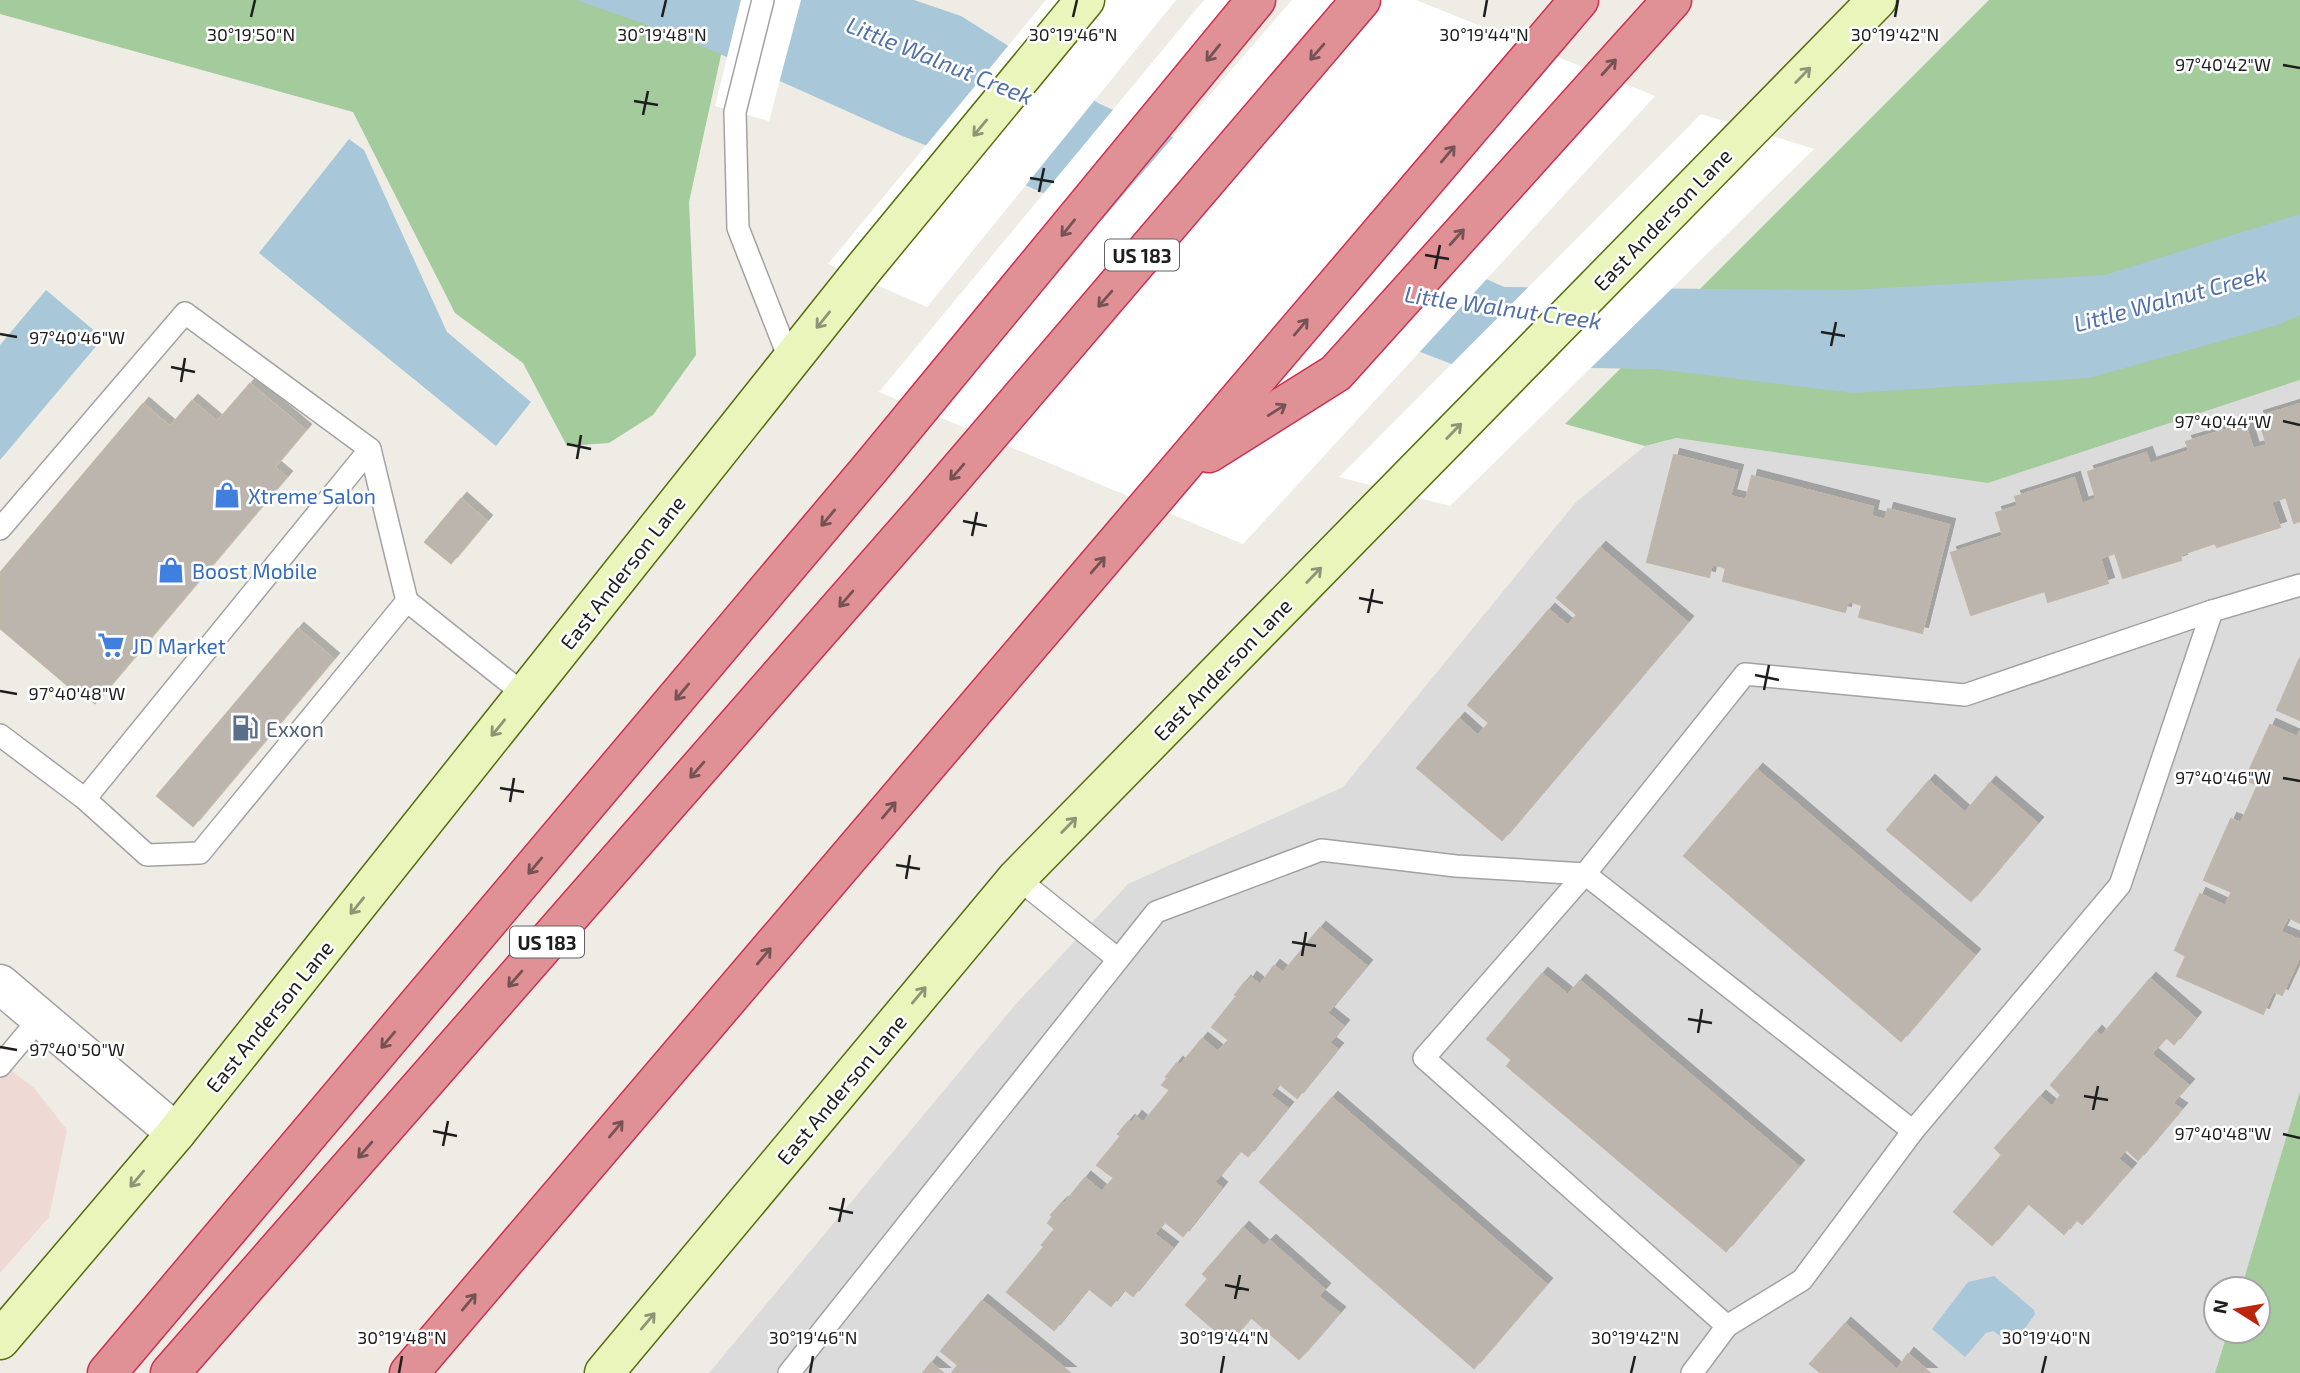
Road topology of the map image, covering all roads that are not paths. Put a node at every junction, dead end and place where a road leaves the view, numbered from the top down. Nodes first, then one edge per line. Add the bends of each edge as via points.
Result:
1 (763, 0) edge
2 (1085, 0) edge
3 (1256, 0) edge
4 (1361, 0) edge
5 (1579, 0) edge
6 (1877, 0) edge
7 (1666, 6) edge
8 (790, 361) junction
9 (370, 449) junction
10 (1178, 473) junction
11 (0, 529) edge
12 (2300, 585) edge
13 (407, 601) junction
14 (2212, 611) junction
15 (525, 695) junction
16 (0, 735) edge
17 (85, 799) junction
18 (1585, 874) junction
19 (1017, 878) junction
20 (1118, 959) junction
21 (0, 984) edge
22 (40, 1018) junction
23 (0, 1066) edge
24 (1913, 1131) junction
25 (176, 1133) junction
26 (1727, 1326) junction
27 (0, 1340) edge
28 (107, 1373) edge
29 (170, 1373) edge
30 (409, 1373) edge
31 (604, 1373) edge
32 (789, 1373) edge
33 (1692, 1373) edge

1 - 8 lane via 735,112 738,228
2 -> 8 main road, East Anderson Lane
3 -> 28 highway via 872,466
4 -> 29 highway, US 183 via 924,511
10 -> 5 highway
19 -> 6 main road, East Anderson Lane
10 -> 7 highway via 1336,373
8 - 15 main road, East Anderson Lane
9 - 11 lane via 185,313
9 - 13 lane
9 - 17 lane
30 -> 10 highway
12 - 14 lane
13 - 15 lane
13 - 17 lane via 200,853 147,855
14 - 18 lane via 1965,695 1745,674
14 - 24 lane via 2120,885
15 -> 25 main road, East Anderson Lane
16 - 17 lane
18 - 20 lane via 1456,866 1321,850 1156,912
18 - 24 lane
18 - 26 lane via 1424,1058
19 - 20 lane
31 -> 19 main road, East Anderson Lane
20 - 32 lane
21 - 22 street
22 - 23 lane
22 - 25 street
24 - 26 lane via 1802,1280
25 -> 27 main road, East Anderson Lane
26 - 33 lane

